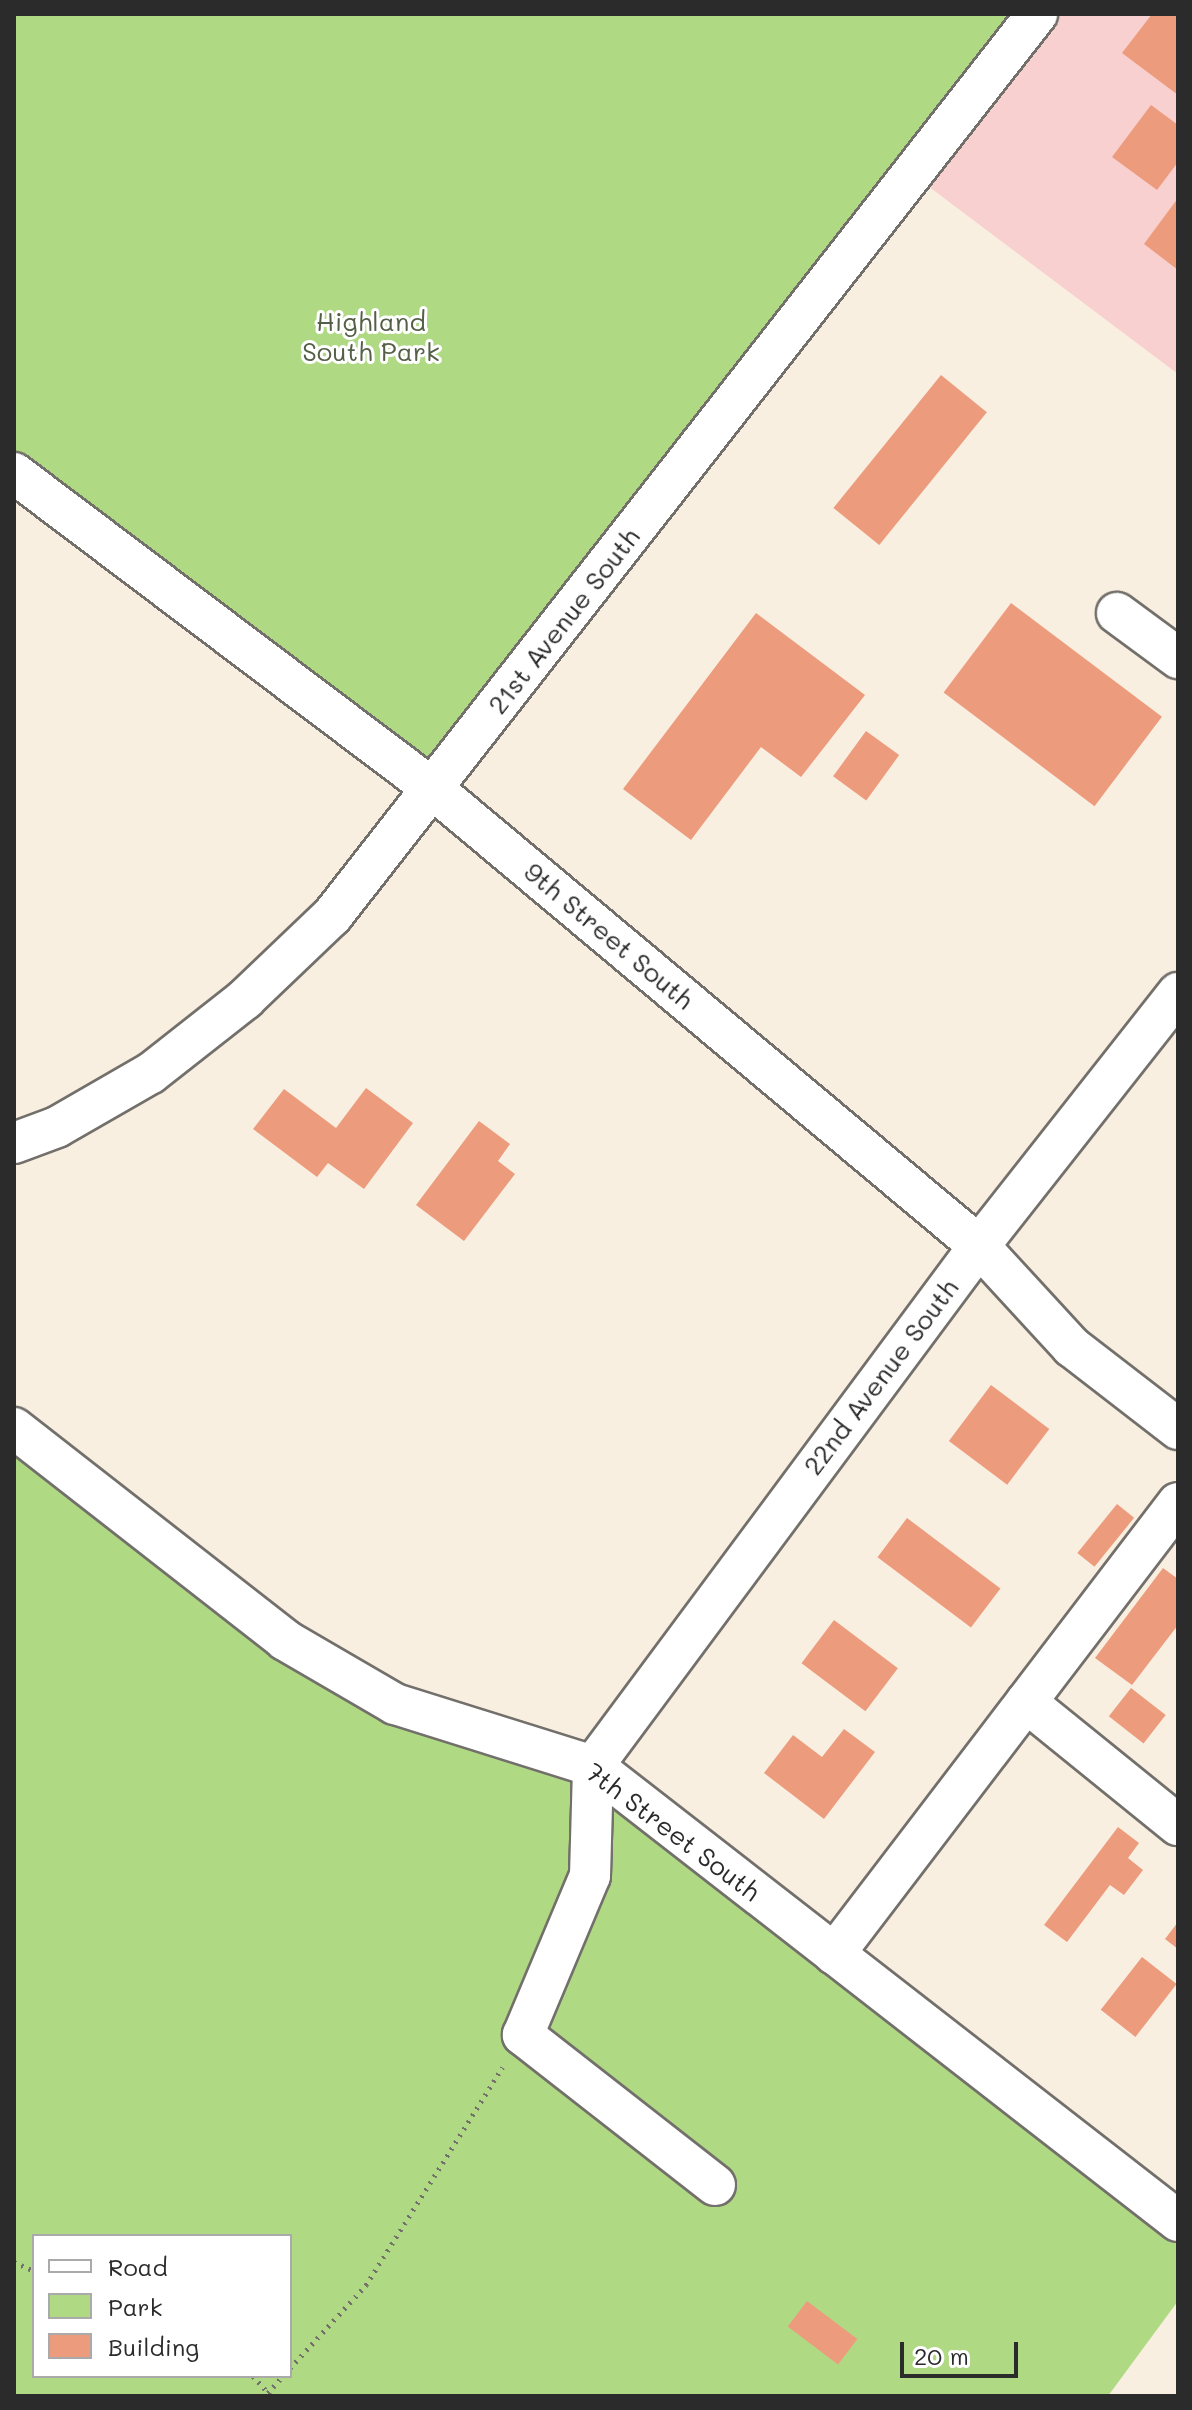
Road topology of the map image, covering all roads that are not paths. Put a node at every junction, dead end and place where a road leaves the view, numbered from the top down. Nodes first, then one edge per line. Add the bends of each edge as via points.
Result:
1 (1037, 14) edge
2 (14, 473) edge
3 (1117, 613) dead end
4 (1178, 658) edge
5 (433, 789) junction
6 (1178, 993) edge
7 (14, 1143) edge
8 (979, 1246) junction
9 (14, 1428) edge
10 (1178, 1429) edge
11 (1178, 1503) edge
12 (1026, 1702) junction
13 (593, 1766) junction
14 (1178, 1825) edge
15 (834, 1954) junction
16 (715, 2185) dead end
17 (1178, 2221) edge

1 - 5 street, 21st Avenue South
2 - 5 street, 9th Street South
3 - 4 street
5 - 7 street, 21st Avenue South via 332,916 245,999 151,1073 57,1127
5 - 8 street, 9th Street South
6 - 8 street, 22nd Avenue South
8 - 10 street, 9th Street South via 1072,1347
8 - 13 street, 22nd Avenue South
9 - 13 street, 7th Street South via 299,1648 395,1704
11 - 12 street
12 - 14 street
12 - 15 street
13 - 15 street, 7th Street South
13 - 16 street via 590,1876 523,2035
15 - 17 street, 7th Street South

